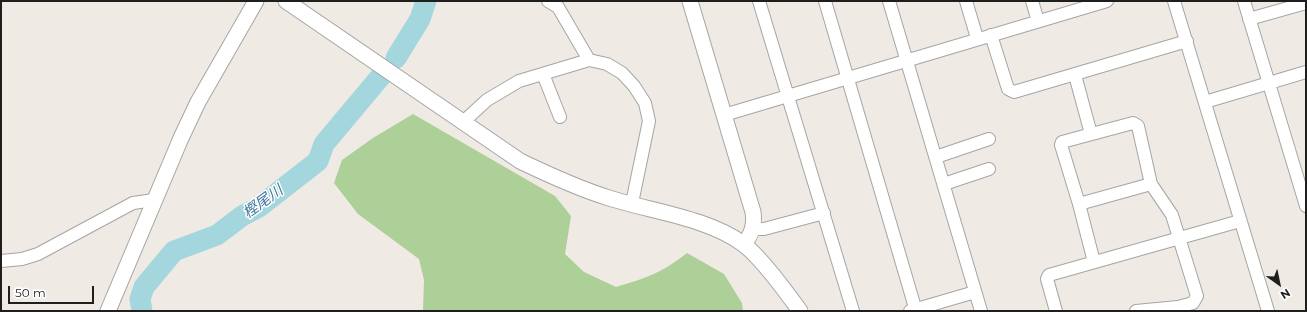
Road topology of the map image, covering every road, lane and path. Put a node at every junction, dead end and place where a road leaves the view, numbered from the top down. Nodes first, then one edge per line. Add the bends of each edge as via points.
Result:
1 (256, 1) edge
2 (286, 1) edge
3 (548, 1) edge
4 (690, 1) edge
5 (759, 1) edge
6 (825, 1) edge
7 (889, 1) edge
8 (966, 1) edge
9 (1032, 1) edge
10 (1174, 1) edge
11 (1244, 1) edge
12 (1100, 2) edge
13 (1306, 3) edge
14 (1250, 20) junction
15 (1038, 21) junction
16 (991, 35) junction
17 (977, 38) junction
18 (1187, 41) junction
19 (589, 60) junction
20 (906, 60) junction
21 (1306, 72) edge
22 (543, 74) junction
23 (1075, 75) junction
24 (847, 77) junction
25 (1268, 83) junction
26 (788, 95) junction
27 (1205, 102) junction
28 (724, 115) junction
29 (560, 117) dead end
30 (462, 123) junction
31 (1091, 134) junction
32 (989, 139) dead end
33 (936, 157) junction
34 (989, 169) dead end
35 (944, 184) junction
36 (1151, 184) junction
37 (154, 200) junction
38 (632, 203) junction
39 (1078, 204) junction
40 (1306, 206) edge
41 (824, 213) junction
42 (1240, 221) junction
43 (753, 229) junction
44 (1180, 238) junction
45 (744, 244) junction
46 (1, 261) edge
47 (1094, 262) junction
48 (975, 292) junction
49 (914, 310) edge
50 (108, 311) edge
51 (800, 311) edge
52 (853, 311) edge
53 (981, 311) edge
54 (1056, 311) edge
55 (1136, 311) edge
56 (1268, 311) edge

1 - 37 street via 198,102
2 - 30 street
3 - 19 street via 558,7
4 - 28 street
5 - 26 street
6 - 24 street
7 - 20 street
8 - 17 street
9 - 15 street
10 - 18 street
11 - 14 street
12 - 15 street
13 - 14 street
14 - 25 street
15 - 16 street
16 - 17 street
16 - 23 street via 1008,89 1011,91
17 - 20 street
18 - 23 street
18 - 27 street
19 - 22 street
19 - 38 street via 607,64 622,73 645,103 649,121
20 - 24 street
20 - 33 street
21 - 25 street
22 - 29 street
22 - 30 street via 519,81 487,100
23 - 31 street
24 - 26 street
24 - 49 street
25 - 27 street
25 - 40 street
26 - 28 street
26 - 41 street
27 - 42 street
28 - 43 street via 753,212
30 - 38 street via 520,161 557,180 611,199
31 - 36 street via 1133,122 1136,124
31 - 39 street via 1064,141 1061,145
32 - 33 street
33 - 35 street
34 - 35 street
35 - 48 street
36 - 39 street
36 - 44 street via 1170,208
37 - 46 street via 133,203 38,254
37 - 50 street
38 - 45 street via 714,228
39 - 47 street
41 - 43 street via 764,229
41 - 52 street
42 - 44 street
42 - 56 street
43 - 45 street
44 - 47 street
44 - 55 street via 1197,296 1193,303
45 - 51 street
47 - 54 street via 1049,275 1047,279
48 - 49 street
48 - 53 street

